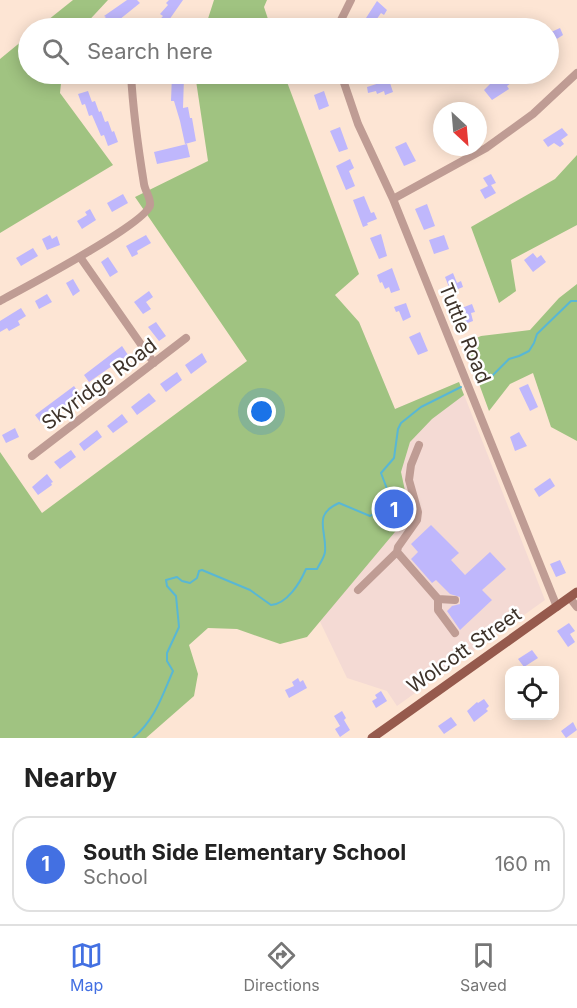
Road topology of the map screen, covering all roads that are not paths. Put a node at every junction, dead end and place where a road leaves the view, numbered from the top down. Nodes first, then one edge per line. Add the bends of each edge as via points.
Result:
1 (351, 0) edge
2 (342, 18) edge
3 (577, 73) edge
4 (131, 84) edge
5 (344, 84) edge
6 (393, 199) junction
7 (80, 257) junction
8 (0, 302) edge
9 (186, 338) dead end
10 (154, 363) junction
11 (419, 445) dead end
12 (32, 456) dead end
13 (397, 552) junction
14 (358, 590) dead end
15 (574, 595) edge
16 (438, 599) junction
17 (455, 600) dead end
18 (557, 607) junction
19 (577, 607) edge
20 (455, 633) dead end
21 (372, 738) edge

1 - 2 street
3 - 6 street via 533,114 486,148
4 - 7 street via 145,188 151,201 149,211
5 - 6 street, Tuttle Road via 358,124
6 - 18 street, Tuttle Road
7 - 8 street
7 - 10 street
9 - 10 street, Skyridge Road
10 - 12 street, Skyridge Road
11 - 13 street via 409,480 417,520
13 - 14 street
13 - 16 street
15 - 18 main road, Wolcott Street
15 - 19 street
16 - 17 street
16 - 20 street via 438,610
18 - 21 main road, Wolcott Street

